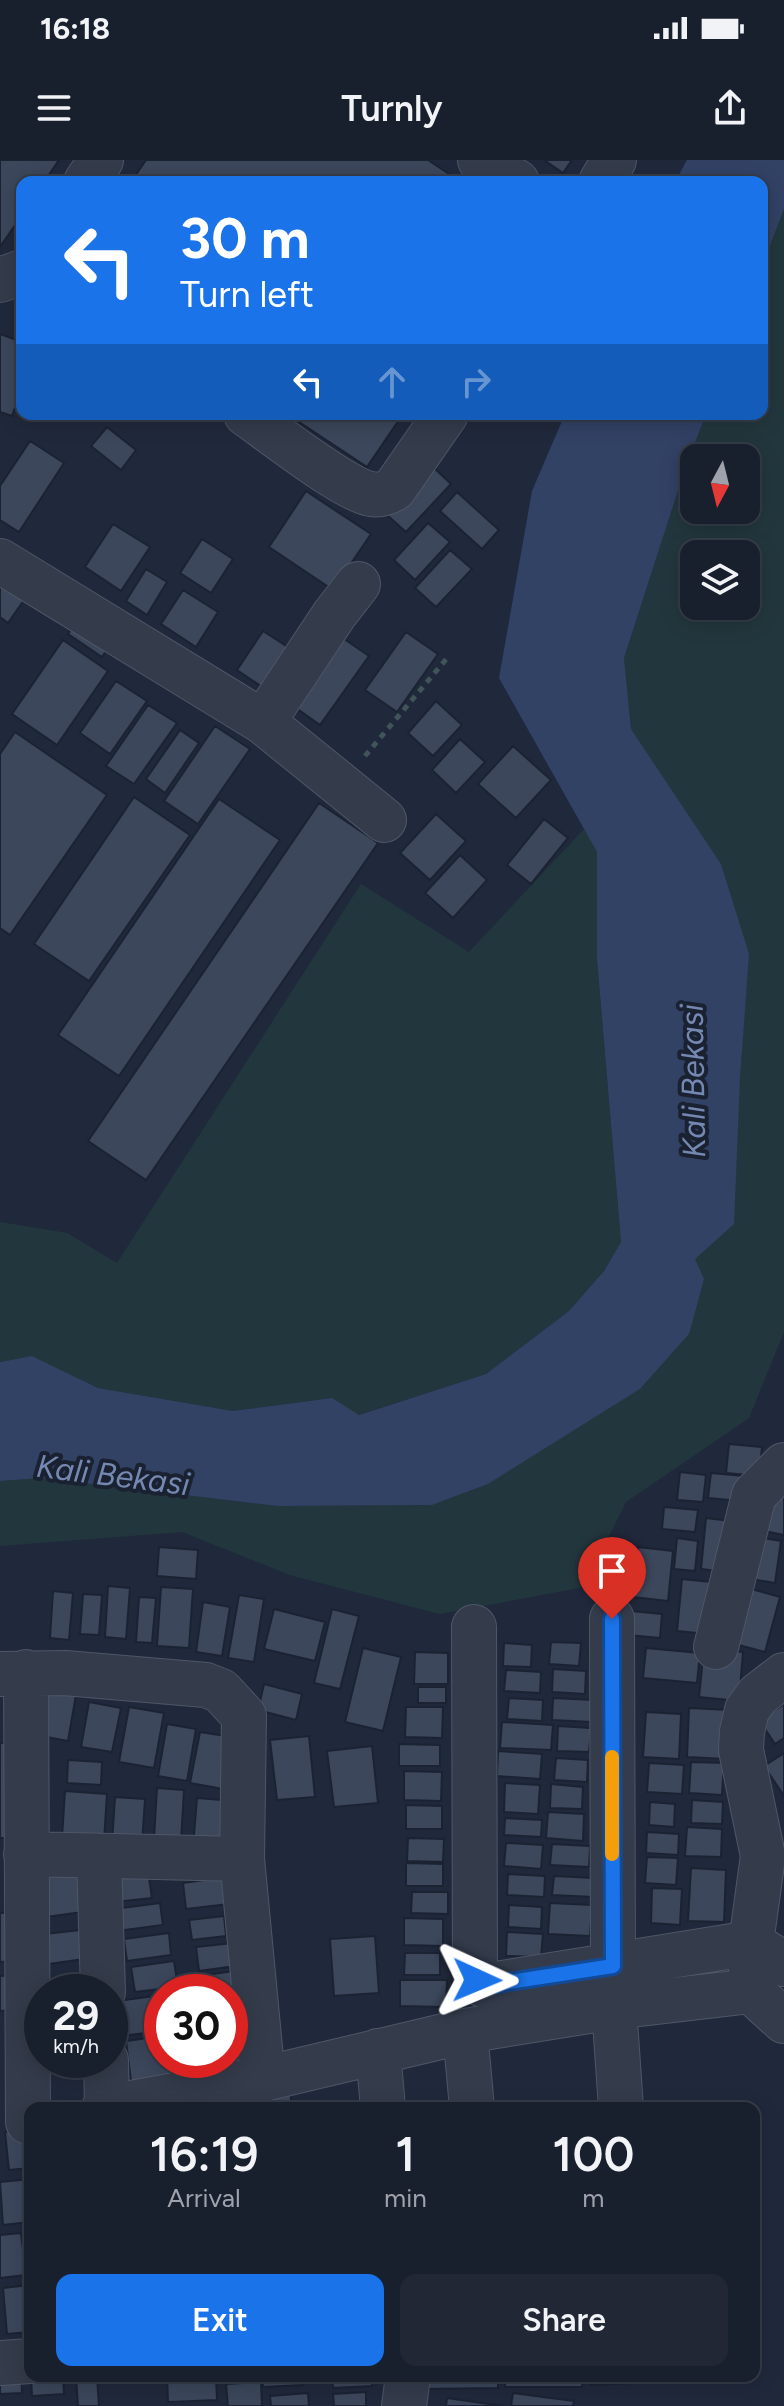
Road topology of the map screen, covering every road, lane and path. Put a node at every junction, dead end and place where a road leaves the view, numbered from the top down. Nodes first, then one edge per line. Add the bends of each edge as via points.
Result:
1 (480, 160) edge
2 (507, 176) edge
3 (255, 420) edge
4 (442, 420) edge
5 (0, 561) edge
6 (358, 584) dead end
7 (448, 657) dead end
8 (263, 722) junction
9 (341, 784) junction
10 (384, 820) dead end
11 (784, 1465) edge
12 (612, 1619) dead end
13 (474, 1627) dead end
14 (716, 1647) dead end
15 (13, 1673) edge
16 (784, 1675) edge
17 (774, 1850) edge
18 (26, 1854) junction
19 (99, 1856) junction
20 (242, 1859) junction
21 (767, 1953) edge
22 (102, 1974) edge
23 (614, 1987) junction
24 (751, 1991) junction
25 (784, 2021) edge
26 (465, 2031) junction
27 (378, 2051) junction
28 (106, 2078) edge
29 (263, 2079) junction
30 (106, 2102) edge
31 (138, 2102) edge
32 (382, 2102) edge
33 (471, 2102) edge
34 (621, 2102) edge
35 (19, 2123) edge
36 (24, 2361) edge
37 (0, 2363) edge
38 (407, 2382) edge
39 (404, 2406) edge

1 - 2 street
3 - 4 street via 354,487 376,495 394,489
5 - 8 street
6 - 8 street
7 - 9 path
8 - 9 street
9 - 10 street
11 - 14 street via 754,1495
12 - 23 street
13 - 23 street via 477,1980 483,1985
15 - 18 street
15 - 20 street via 206,1685 230,1698 244,1716
16 - 17 street via 758,1695 747,1710 742,1732 741,1750
17 - 21 street
18 - 19 street
18 - 35 street
19 - 20 street
19 - 22 street
20 - 29 street
21 - 23 street
21 - 24 street
23 - 24 street
23 - 26 street
23 - 34 street
24 - 25 street
26 - 27 street
26 - 33 street
27 - 29 street
27 - 32 street
28 - 30 street
29 - 31 street
36 - 37 street
38 - 39 street

